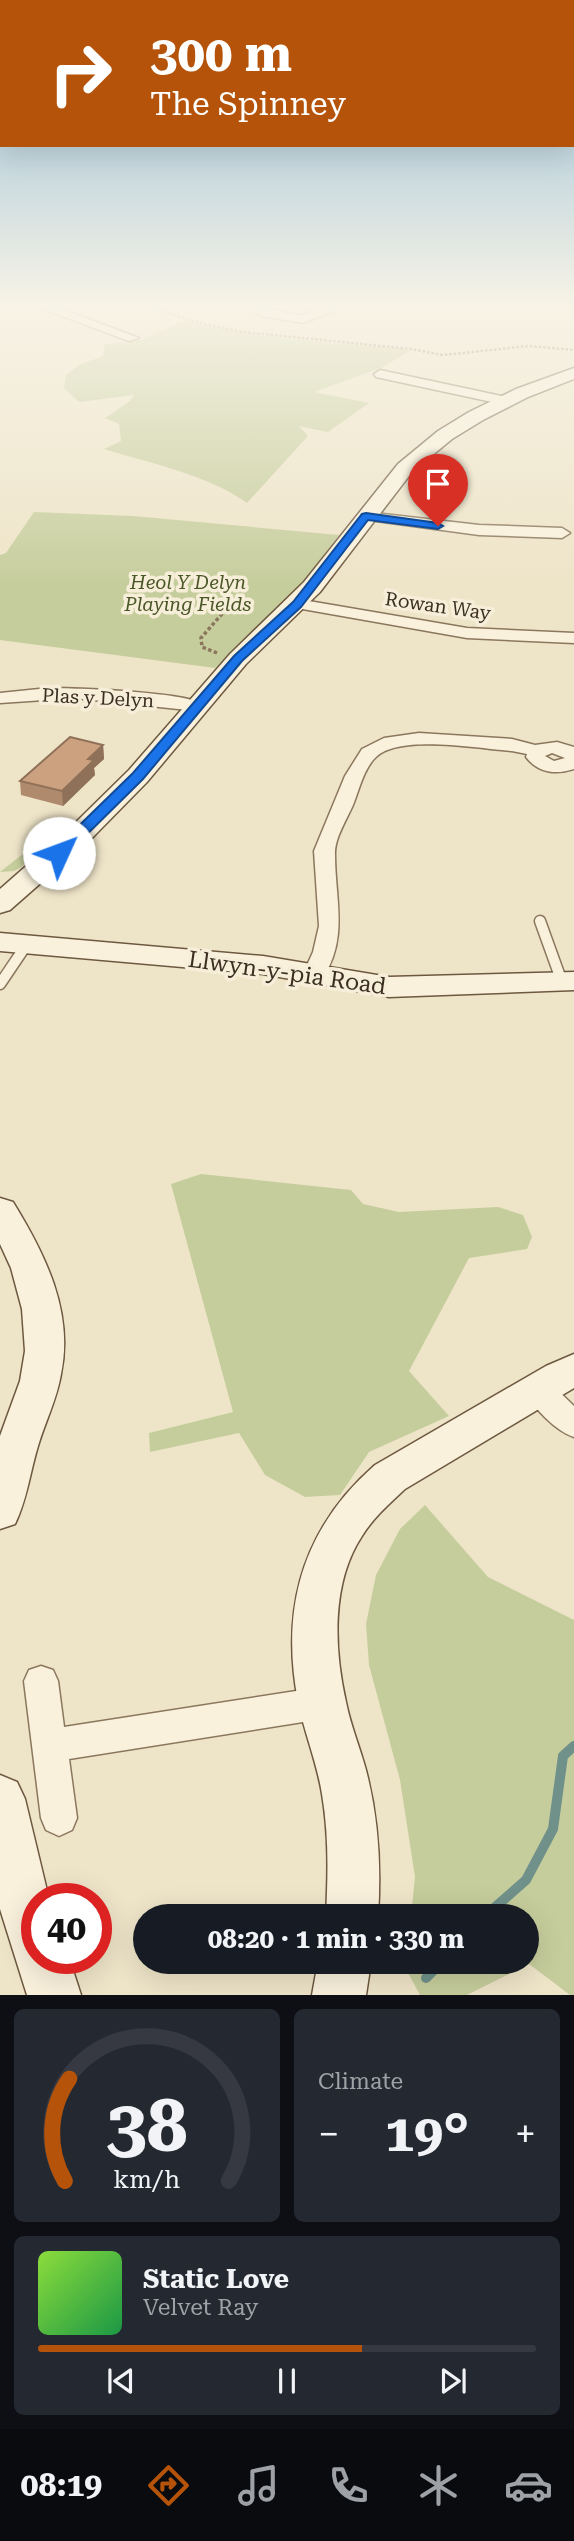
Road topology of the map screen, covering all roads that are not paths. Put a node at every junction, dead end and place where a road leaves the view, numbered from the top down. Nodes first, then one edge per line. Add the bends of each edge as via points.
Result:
1 (502, 400) edge
2 (506, 401) joint
3 (366, 516) junction
4 (562, 533) dead end
5 (297, 604) junction
6 (574, 638) edge
7 (0, 698) edge
8 (197, 706) junction
9 (574, 758) edge
10 (5, 895) edge
11 (540, 921) dead end
12 (13, 943) edge
13 (314, 974) junction
14 (568, 981) edge
15 (0, 984) edge
16 (0, 1211) edge
17 (556, 1379) edge
18 (574, 1425) edge
19 (0, 1511) edge
20 (41, 1681) dead end
21 (322, 1703) junction
22 (49, 1746) junction
23 (0, 1799) edge
24 (59, 1818) dead end
25 (21, 1888) edge
26 (353, 1904) edge
27 (47, 1974) edge
28 (343, 1974) edge
29 (54, 1995) edge
30 (339, 1995) edge

1 - 2 street
2 - 3 street via 416,457
3 - 4 street via 479,530
3 - 5 street
5 - 6 street, Rowan Way via 467,633
5 - 8 street via 238,659
7 - 8 street, Plas y Delyn via 117,696
8 - 10 street via 112,803
9 - 13 street via 565,766 546,765 537,760 537,751 513,745 419,739 391,742 369,752 324,851 330,926
11 - 14 lane
12 - 13 street, Llwyn-y-pia Road via 262,965
12 - 15 lane
13 - 14 street, Llwyn-y-pia Road via 406,988
16 - 19 street via 36,1284 44,1328 42,1372
17 - 18 street
17 - 21 street via 389,1478 348,1521 323,1568 316,1595 314,1660
20 - 22 street
21 - 22 street
21 - 26 street via 352,1821
22 - 24 street
23 - 25 street
27 - 29 street
28 - 30 street

